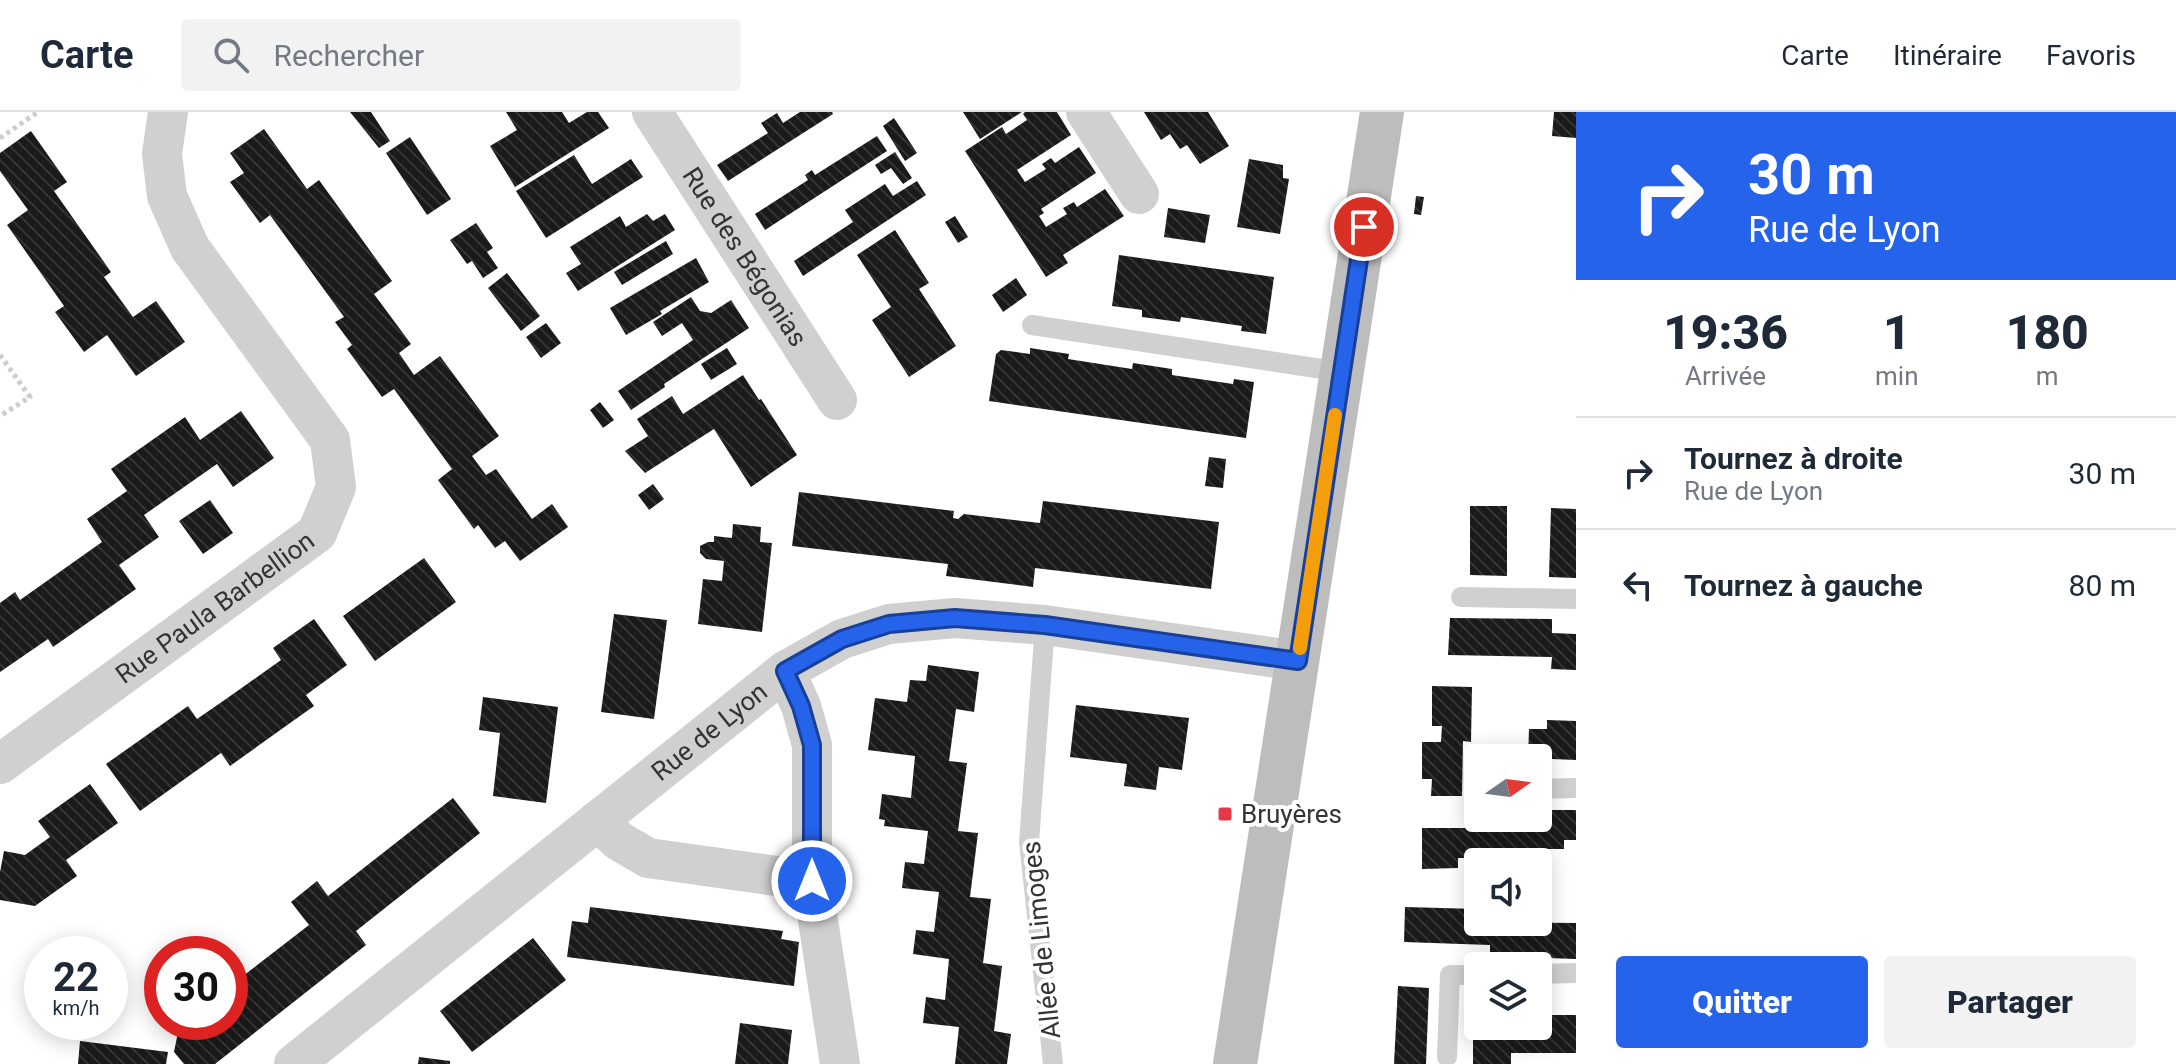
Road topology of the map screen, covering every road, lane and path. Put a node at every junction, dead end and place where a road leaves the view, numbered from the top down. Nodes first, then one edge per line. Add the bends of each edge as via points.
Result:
1 (38, 112) edge
2 (168, 112) edge
3 (1086, 112) edge
4 (1382, 112) edge
5 (666, 117) edge
6 (0, 138) edge
7 (1139, 194) dead end
8 (1032, 325) dead end
9 (0, 355) edge
10 (1342, 372) junction
11 (837, 400) dead end
12 (0, 416) edge
13 (1461, 597) dead end
14 (1576, 599) edge
15 (1045, 625) junction
16 (1298, 661) junction
17 (785, 671) junction
18 (0, 764) edge
19 (1576, 788) edge
20 (1552, 789) edge
21 (597, 821) junction
22 (812, 881) junction
23 (1576, 973) edge
24 (1552, 974) edge
25 (1464, 975) edge
26 (1447, 1057) dead end
27 (294, 1064) edge
28 (840, 1064) edge
29 (1053, 1064) edge
30 (1235, 1064) edge

1 - 6 path
2 - 18 street, Rue Paula Barbellion via 162,154 167,196 190,248 330,440 336,487 317,533
3 - 7 street
4 - 10 main road
5 - 11 street, Rue des Bégonias
8 - 10 lane
9 - 12 path via 30,397
10 - 16 main road
13 - 14 lane
15 - 16 street, Rue de Lyon
15 - 17 street, Rue de Lyon via 955,618 889,624 842,639
15 - 29 lane, Allée de Limoges via 1029,842
16 - 30 main road
17 - 21 street, Rue de Lyon
17 - 22 street via 812,745
19 - 20 lane
21 - 22 street via 648,858
21 - 27 street, Rue de Lyon
22 - 28 street
23 - 24 lane
25 - 26 lane via 1450,975

